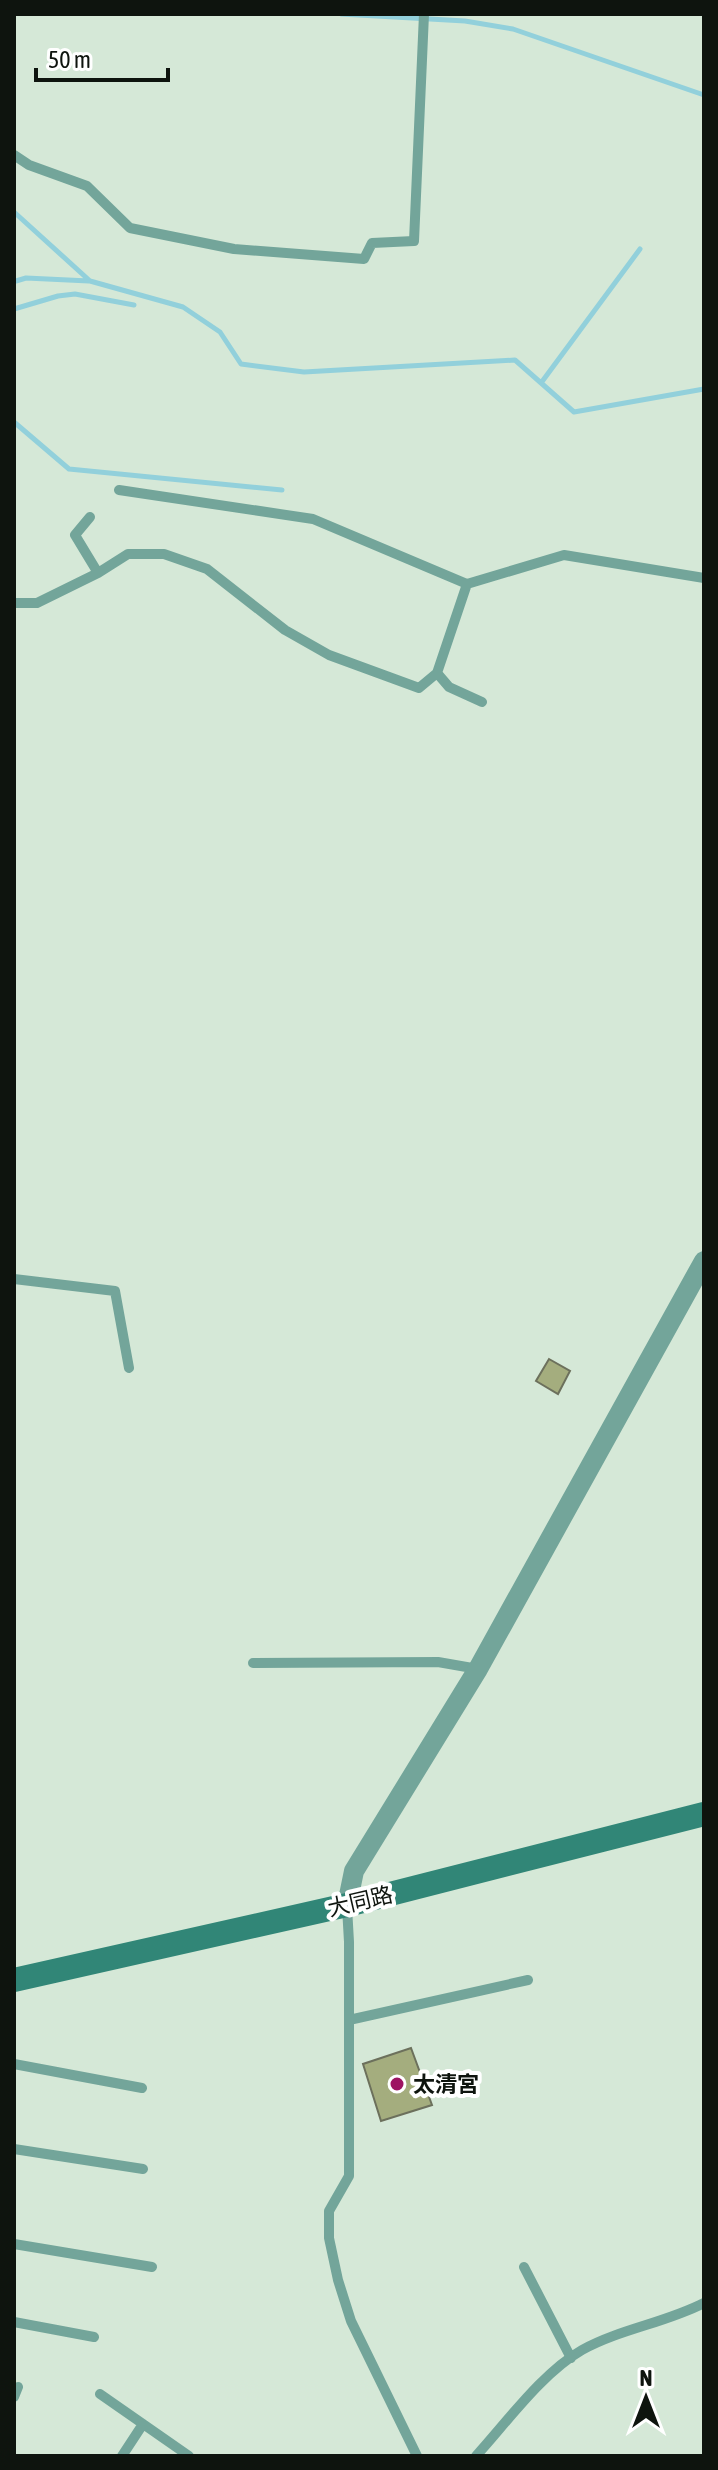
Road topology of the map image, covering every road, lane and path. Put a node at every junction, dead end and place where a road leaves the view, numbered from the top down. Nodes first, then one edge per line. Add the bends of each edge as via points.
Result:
1 (423, 19) edge
2 (14, 155) edge
3 (119, 490) dead end
4 (90, 517) dead end
5 (98, 573) junction
6 (704, 578) edge
7 (467, 584) junction
8 (14, 603) edge
9 (437, 673) junction
10 (482, 702) dead end
11 (704, 1261) edge
12 (14, 1279) edge
13 (129, 1368) dead end
14 (253, 1663) dead end
15 (478, 1669) junction
16 (704, 1814) edge
17 (347, 1905) junction
18 (14, 1980) edge
19 (528, 1980) dead end
20 (349, 2020) junction
21 (14, 2064) edge
22 (142, 2088) dead end
23 (14, 2149) edge
24 (143, 2169) dead end
25 (14, 2244) edge
26 (152, 2267) dead end
27 (524, 2267) dead end
28 (704, 2303) edge
29 (14, 2322) edge
30 (94, 2337) dead end
31 (571, 2358) junction
32 (100, 2394) dead end
33 (143, 2424) junction
34 (122, 2456) edge
35 (189, 2456) edge
36 (417, 2456) edge
37 (476, 2456) edge

1 - 2 lane via 414,241 372,243 364,259 234,249 130,228 87,186
3 - 7 lane via 313,519
4 - 5 lane via 75,535
5 - 8 lane via 37,603
5 - 9 lane via 128,554 164,554 207,569 285,630 329,655 419,688
6 - 7 lane via 564,555
7 - 9 lane
9 - 10 lane via 449,687
11 - 15 street
12 - 13 lane via 115,1291
14 - 15 lane via 438,1662
15 - 17 street via 354,1871
16 - 17 street, 大同路
17 - 18 street, 大同路
17 - 20 lane
19 - 20 lane
20 - 36 lane via 349,2176 329,2211 329,2238 351,2321
21 - 22 lane
23 - 24 lane
25 - 26 lane
27 - 31 lane
28 - 31 lane via 623,2332
29 - 30 lane
31 - 37 lane
32 - 33 lane
33 - 34 lane
33 - 35 lane

